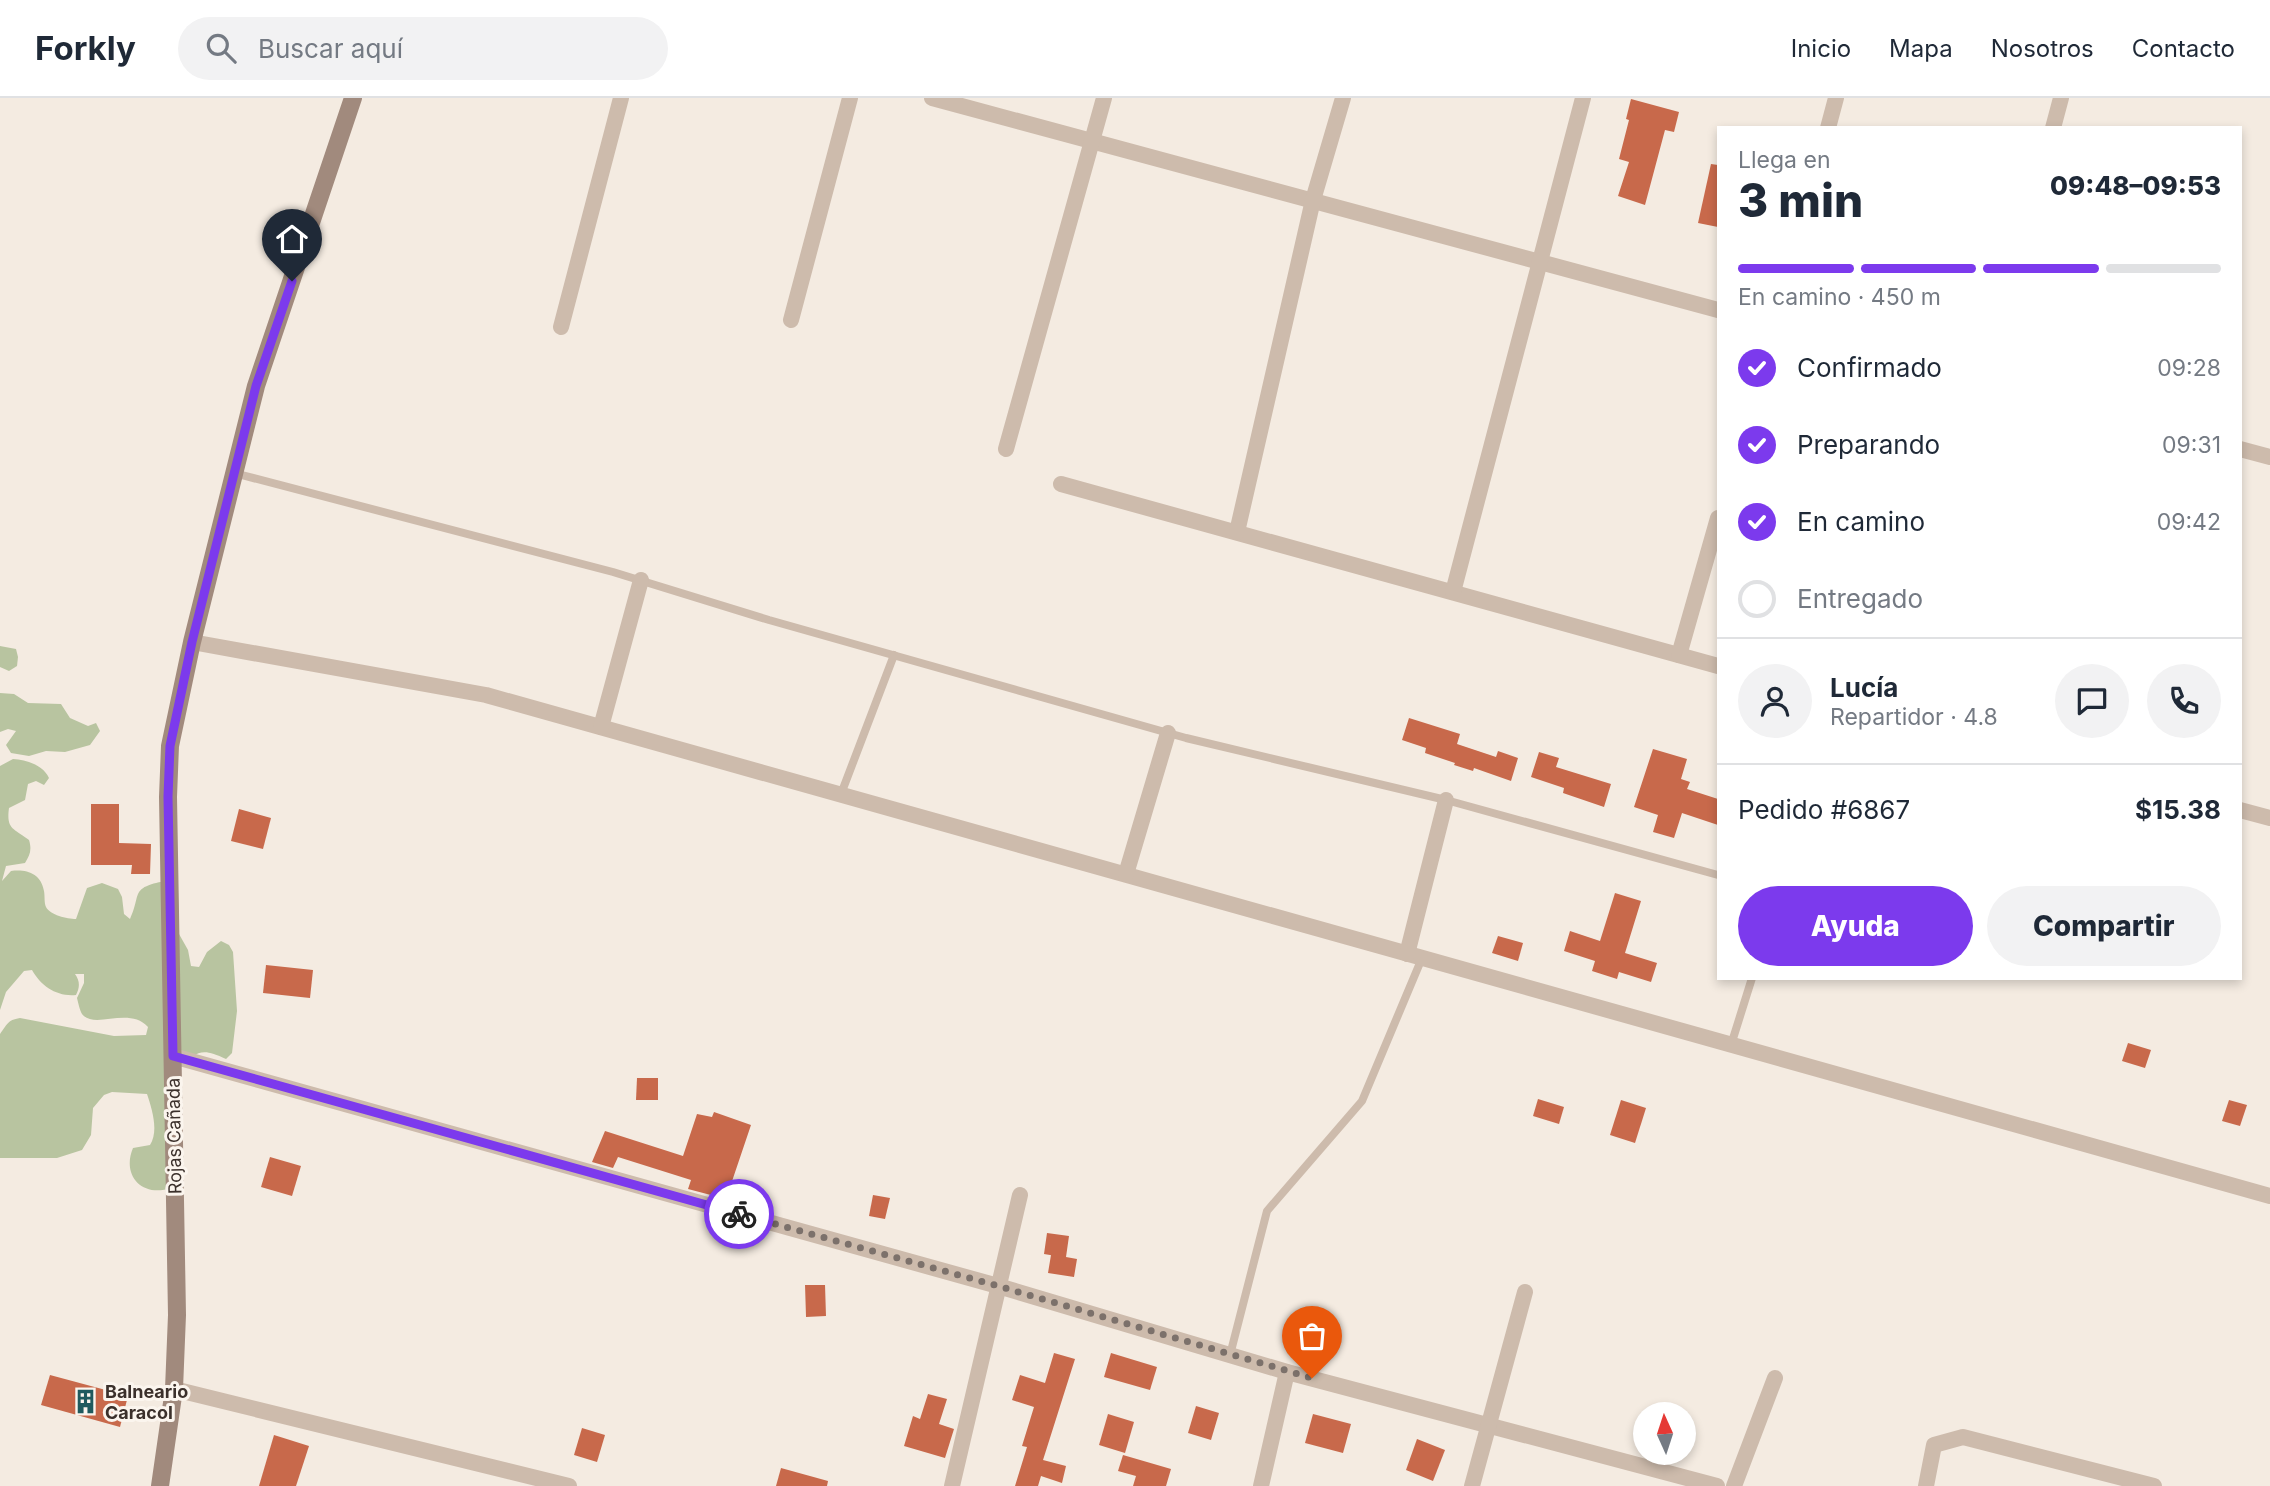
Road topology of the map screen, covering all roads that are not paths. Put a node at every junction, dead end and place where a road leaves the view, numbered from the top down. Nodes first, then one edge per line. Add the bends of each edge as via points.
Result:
1 (353, 98) edge
2 (621, 98) edge
3 (850, 98) edge
4 (932, 98) edge
5 (1104, 98) edge
6 (1343, 98) edge
7 (1583, 98) edge
8 (1836, 98) edge
9 (2061, 98) edge
10 (1829, 126) edge
11 (2054, 126) edge
12 (1092, 141) junction
13 (1313, 200) junction
14 (1541, 261) junction
15 (1717, 310) edge
16 (791, 320) dead end
17 (561, 327) dead end
18 (1006, 449) dead end
19 (2242, 450) edge
20 (2270, 457) edge
21 (234, 473) junction
22 (1060, 484) dead end
23 (1717, 521) edge
24 (1237, 532) junction
25 (641, 580) junction
26 (1453, 592) junction
27 (192, 642) junction
28 (1679, 654) junction
29 (894, 655) junction
30 (1717, 666) edge
31 (601, 727) junction
32 (1168, 733) junction
33 (841, 794) junction
34 (1446, 800) junction
35 (2242, 811) edge
36 (2270, 818) edge
37 (1126, 874) junction
38 (1717, 875) edge
39 (1414, 956) junction
40 (1751, 980) edge
41 (1731, 1045) junction
42 (173, 1056) junction
43 (2269, 1193) edge
44 (1020, 1195) dead end
45 (998, 1286) junction
46 (1525, 1292) dead end
47 (1230, 1355) junction
48 (1287, 1372) junction
49 (1775, 1378) dead end
50 (174, 1389) junction
51 (1488, 1425) junction
52 (160, 1486) edge
53 (569, 1486) edge
54 (952, 1486) edge
55 (1261, 1486) edge
56 (1472, 1486) edge
57 (1717, 1486) edge
58 (1734, 1486) edge
59 (1926, 1486) edge
60 (2154, 1486) edge

1 - 21 main road, Rojas Cañada via 256,386
2 - 17 street
3 - 16 street
4 - 12 street
5 - 12 street
6 - 13 street
7 - 14 street
8 - 10 street
9 - 11 street
12 - 13 street
12 - 18 street
13 - 14 street
13 - 24 street
14 - 15 street
14 - 26 street
19 - 20 street
21 - 25 lane
21 - 27 main road, Rojas Cañada
22 - 24 street
23 - 28 street
24 - 26 street
25 - 29 lane
25 - 31 street
26 - 28 street
27 - 31 street via 486,695
27 - 42 main road, Rojas Cañada via 170,746
28 - 30 street
29 - 32 lane
29 - 33 lane
31 - 33 street
32 - 34 lane
32 - 37 street
33 - 37 street
34 - 38 lane
34 - 39 street
35 - 36 street
37 - 39 street
39 - 41 street
39 - 47 lane via 1362,1101 1267,1211
40 - 41 lane
41 - 43 street
42 - 45 street
42 - 50 main road, Rojas Cañada
44 - 45 street
45 - 47 street
45 - 54 street
46 - 51 street
47 - 48 street
48 - 51 street
48 - 55 street
49 - 58 street
50 - 52 main road, Rojas Cañada
50 - 53 street
51 - 56 street
51 - 57 street
59 - 60 street via 1934,1446 1963,1437

